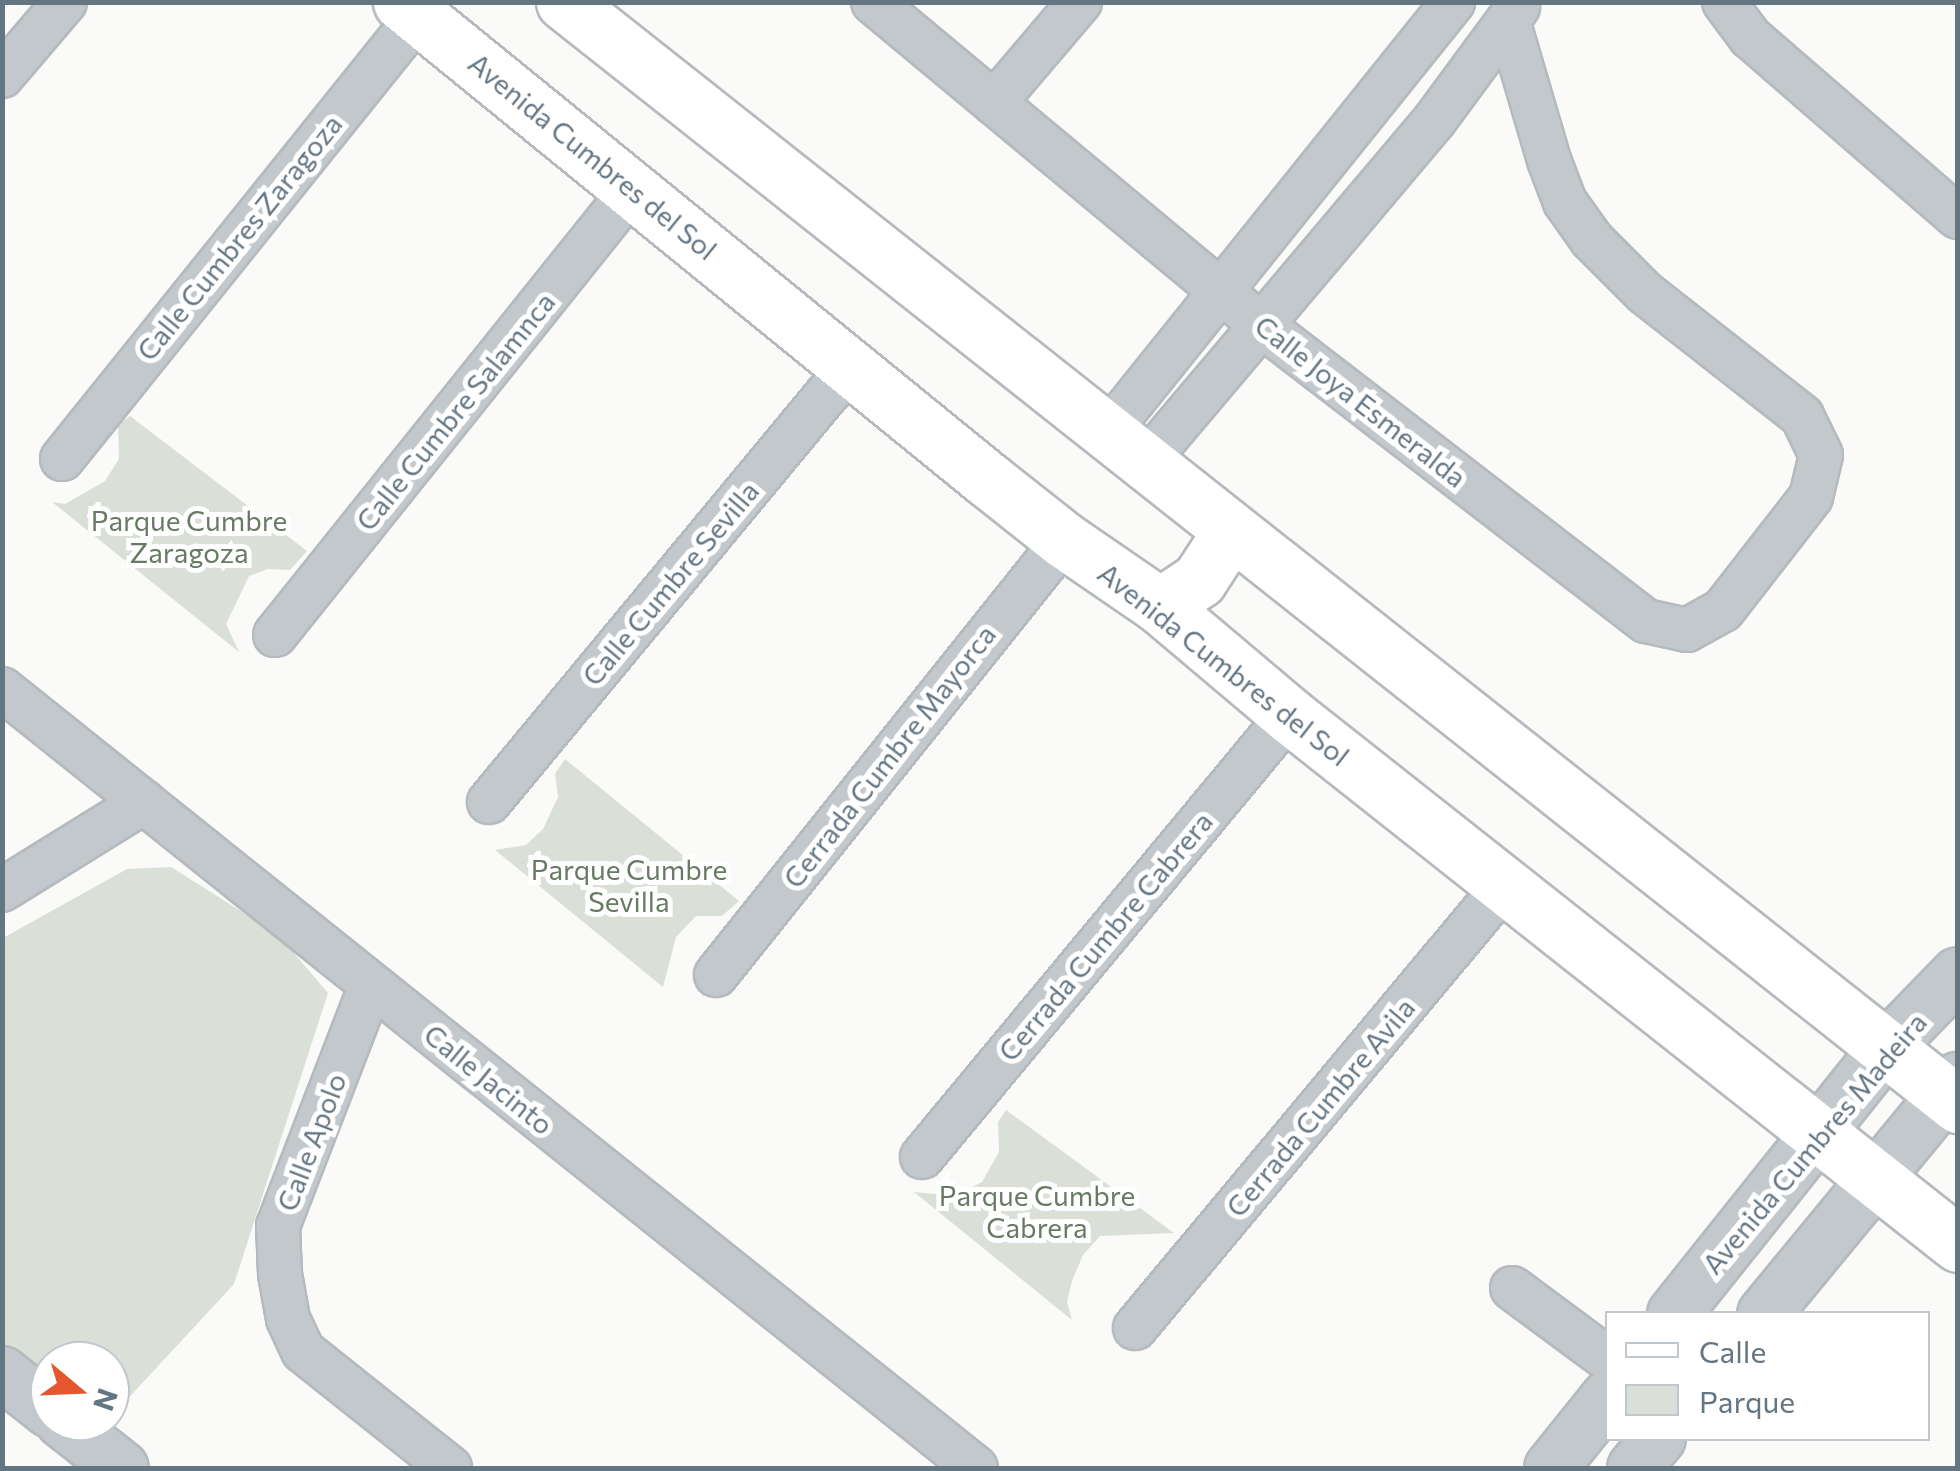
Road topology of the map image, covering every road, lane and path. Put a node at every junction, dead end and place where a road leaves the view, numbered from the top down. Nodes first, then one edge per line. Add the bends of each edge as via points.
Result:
1 (65, 2) edge
2 (564, 2) edge
3 (873, 2) edge
4 (1080, 2) edge
5 (1453, 2) edge
6 (1724, 2) edge
7 (410, 9) edge
8 (1514, 12) edge
9 (2, 76) edge
10 (994, 103) junction
11 (634, 188) junction
12 (1958, 218) edge
13 (1220, 290) junction
14 (1260, 324) junction
15 (855, 368) junction
16 (1126, 448) junction
17 (62, 459) dead end
18 (1231, 530) junction
19 (1064, 540) junction
20 (1160, 606) junction
21 (275, 635) dead end
22 (2, 689) edge
23 (1289, 715) junction
24 (144, 802) junction
25 (490, 802) dead end
26 (1504, 886) junction
27 (2, 890) edge
28 (1958, 974) edge
29 (716, 975) dead end
30 (371, 985) junction
31 (1886, 1048) junction
32 (1953, 1093) edge
33 (1819, 1132) junction
34 (922, 1157) dead end
35 (1876, 1180) junction
36 (1958, 1244) edge
37 (1512, 1288) dead end
38 (1676, 1311) edge
39 (1767, 1311) edge
40 (1135, 1328) dead end
41 (1605, 1357) edge
42 (2, 1373) edge
43 (30, 1395) edge
44 (1605, 1402) edge
45 (88, 1441) edge
46 (1656, 1441) edge
47 (122, 1468) edge
48 (450, 1468) edge
49 (976, 1468) edge
50 (1551, 1468) edge
51 (1634, 1468) edge

1 - 9 street
2 - 16 main road
3 - 10 street, Calle Joya Esmeralda
4 - 10 street
5 - 13 street
6 - 12 street via 1750,38
7 - 11 main road, Avenida Cumbres del Sol
7 - 17 street, Calle Cumbres Zaragoza
8 - 14 street via 1434,121
8 - 14 street, Calle Joya Esmeralda via 1565,202 1592,240 1646,293 1802,416 1821,454 1811,498 1723,610 1687,630 1646,620
10 - 13 street, Calle Joya Esmeralda
11 - 15 main road, Avenida Cumbres del Sol
11 - 21 street, Calle Cumbre Salamnca
13 - 14 street, Calle Joya Esmeralda
13 - 16 street
14 - 16 street
15 - 19 main road, Avenida Cumbres del Sol
15 - 25 street, Calle Cumbre Sevilla
16 - 18 main road
18 - 20 main road via 1200,580
18 - 31 main road
19 - 20 main road, Avenida Cumbres del Sol
19 - 29 street, Cerrada Cumbre Mayorca
20 - 23 main road, Avenida Cumbres del Sol
22 - 24 street, Calle Jacinto
23 - 26 main road, Avenida Cumbres del Sol
23 - 34 street, Cerrada Cumbre Cabrera
24 - 27 street
24 - 30 street, Calle Jacinto
26 - 33 main road, Avenida Cumbres del Sol
26 - 40 street, Cerrada Cumbre Avila
28 - 31 street, Avenida Cumbres Madeira
30 - 48 street, Calle Apolo via 278,1226 280,1274 288,1319 303,1351
30 - 49 street, Calle Jacinto
31 - 32 main road
31 - 33 street, Avenida Cumbres Madeira
32 - 35 street
33 - 35 main road, Avenida Cumbres del Sol
33 - 38 street, Avenida Cumbres Madeira
35 - 36 main road, Avenida Cumbres del Sol
35 - 39 street
37 - 41 street
42 - 43 street
44 - 50 street
45 - 47 street
46 - 51 street

